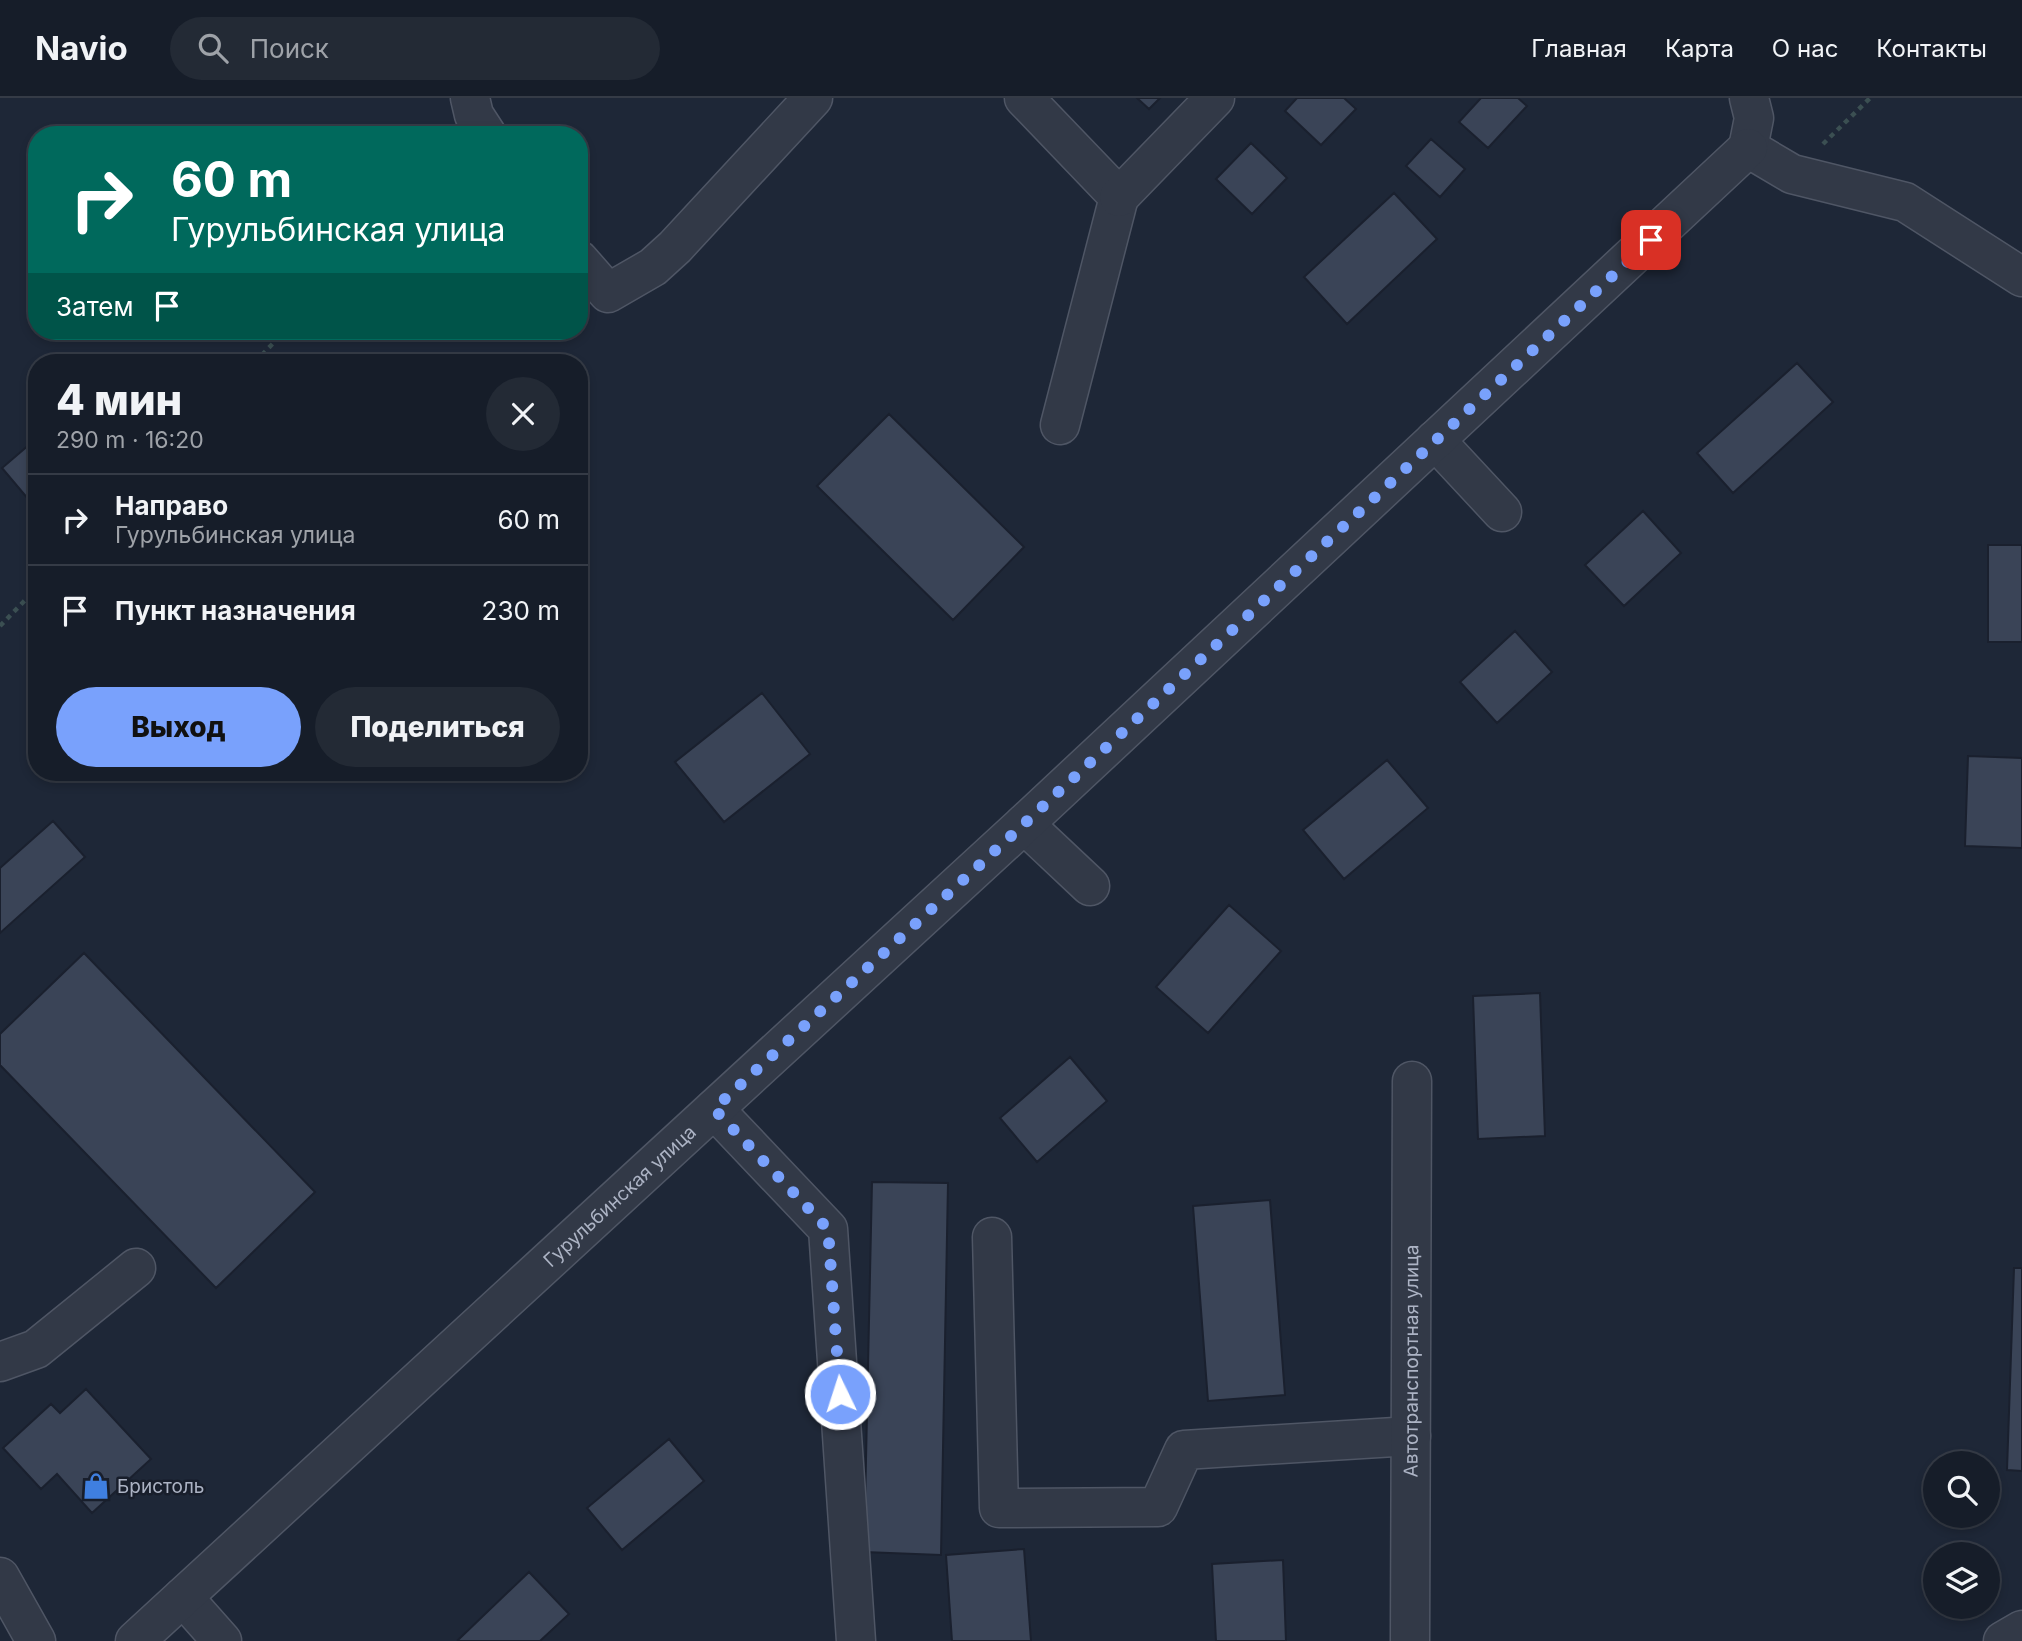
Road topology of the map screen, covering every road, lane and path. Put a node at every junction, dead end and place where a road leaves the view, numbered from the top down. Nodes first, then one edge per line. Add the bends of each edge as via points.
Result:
1 (470, 98) edge
2 (813, 98) edge
3 (1024, 98) edge
4 (1214, 98) edge
5 (1749, 98) edge
6 (1870, 98) edge
7 (481, 126) edge
8 (1748, 149) junction
9 (1792, 174) junction
10 (1119, 197) junction
11 (588, 270) edge
12 (2022, 277) edge
13 (276, 340) edge
14 (263, 354) edge
15 (1060, 425) dead end
16 (1436, 440) junction
17 (1502, 512) dead end
18 (28, 597) edge
19 (0, 626) edge
20 (1024, 824) junction
21 (1090, 886) dead end
22 (1412, 1081) dead end
23 (714, 1109) junction
24 (992, 1237) dead end
25 (136, 1268) dead end
26 (0, 1362) edge
27 (1411, 1436) junction
28 (0, 1577) edge
29 (183, 1597) junction
30 (2022, 1630) edge
31 (36, 1641) edge
32 (135, 1641) edge
33 (222, 1641) edge
34 (856, 1641) edge
35 (1410, 1641) edge
36 (2003, 1641) edge

1 - 7 street
2 - 11 street via 653,267 608,293
3 - 10 street
4 - 10 street
5 - 8 street via 1754,118
6 - 9 path
8 - 9 street
8 - 16 street, Гурульбинская улица
9 - 12 street via 1905,202
10 - 15 street
13 - 14 path
16 - 17 street
16 - 20 street, Гурульбинская улица
18 - 19 path
20 - 21 street
20 - 23 street, Гурульбинская улица
22 - 27 street, Автотранспортная улица
23 - 29 street, Гурульбинская улица
23 - 34 street via 828,1229
24 - 27 street via 999,1508 1157,1507 1184,1450
25 - 26 street via 36,1349
27 - 35 street, Автотранспортная улица
28 - 31 street
29 - 32 street, Гурульбинская улица
29 - 33 street
30 - 36 street

